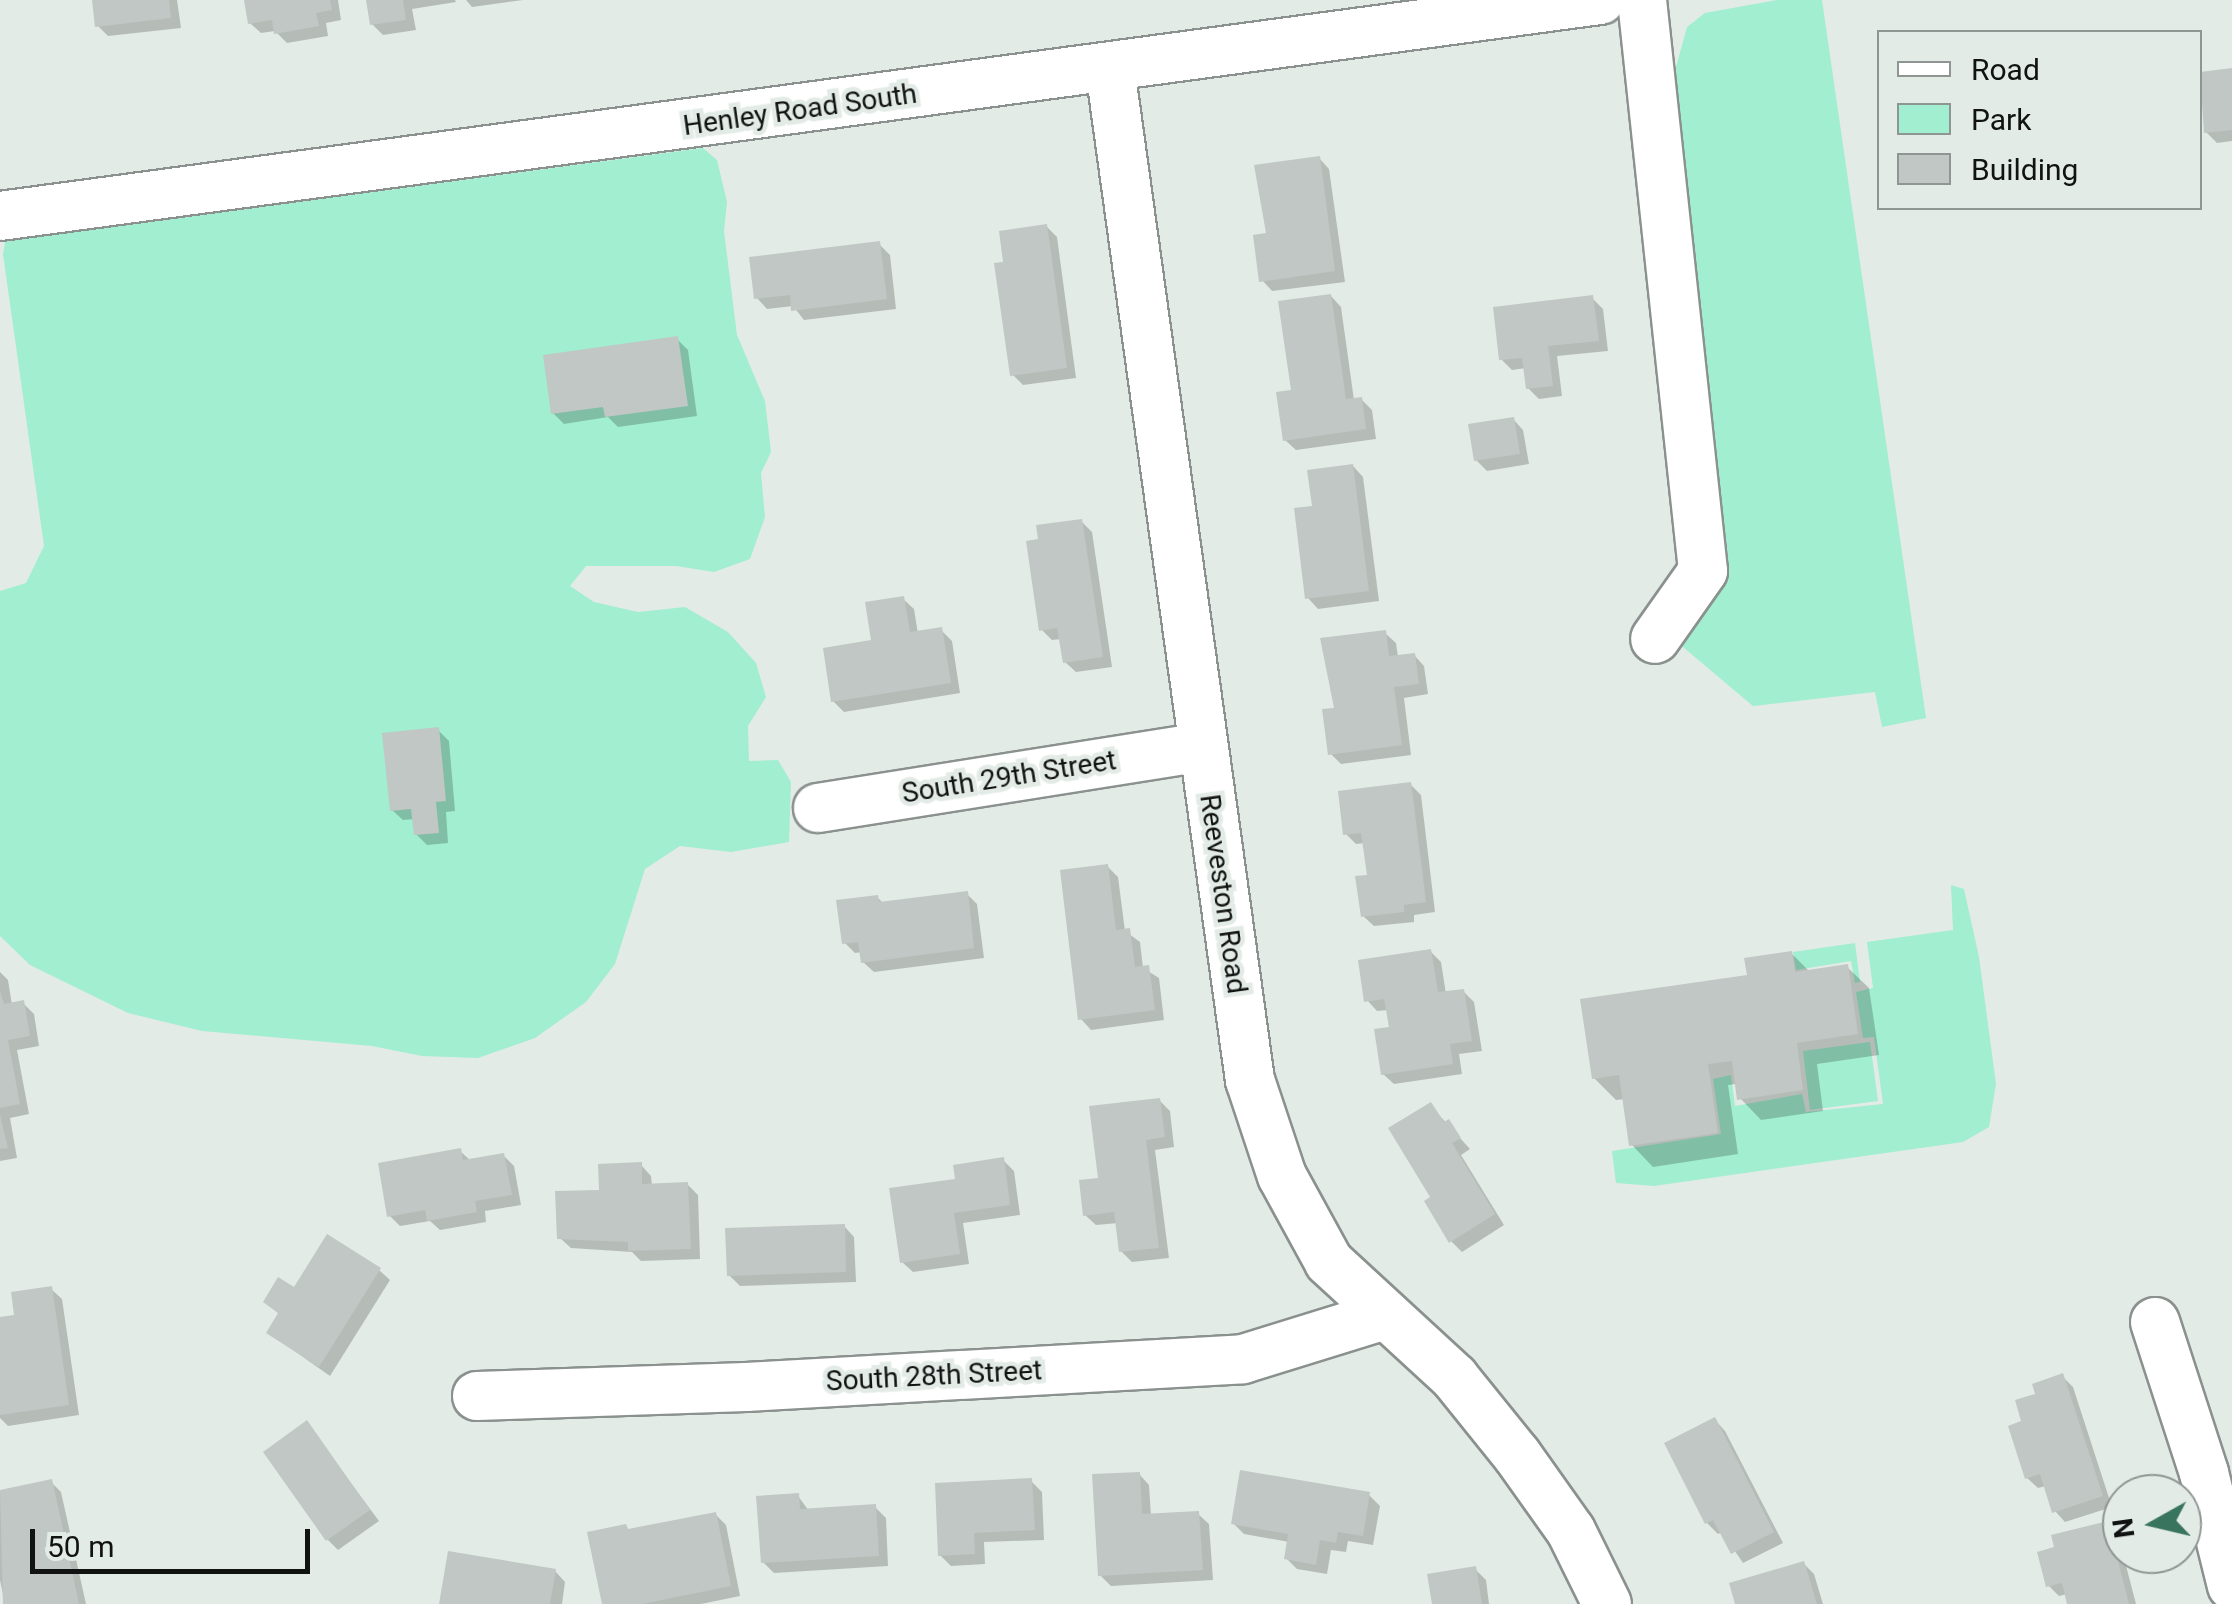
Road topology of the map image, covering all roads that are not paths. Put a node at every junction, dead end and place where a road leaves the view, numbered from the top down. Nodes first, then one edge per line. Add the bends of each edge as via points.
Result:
1 (1600, 0) edge
2 (1642, 0) edge
3 (1110, 69) junction
4 (1, 212) edge
5 (1656, 639) dead end
6 (1201, 747) junction
7 (818, 808) dead end
8 (1385, 1315) junction
9 (2155, 1322) dead end
10 (477, 1396) dead end
11 (2232, 1586) edge
12 (1606, 1604) edge

1 - 3 street, Henley Road South
2 - 5 street via 1703,571
3 - 4 street, Henley Road South
3 - 6 street, Reeveston Road
6 - 7 street, South 29th Street
6 - 8 street, Reeveston Road via 1250,1080 1282,1176 1328,1262
8 - 10 street, South 28th Street via 1244,1358
8 - 12 street, Reeveston Road via 1454,1378 1517,1455 1571,1531
9 - 11 street

